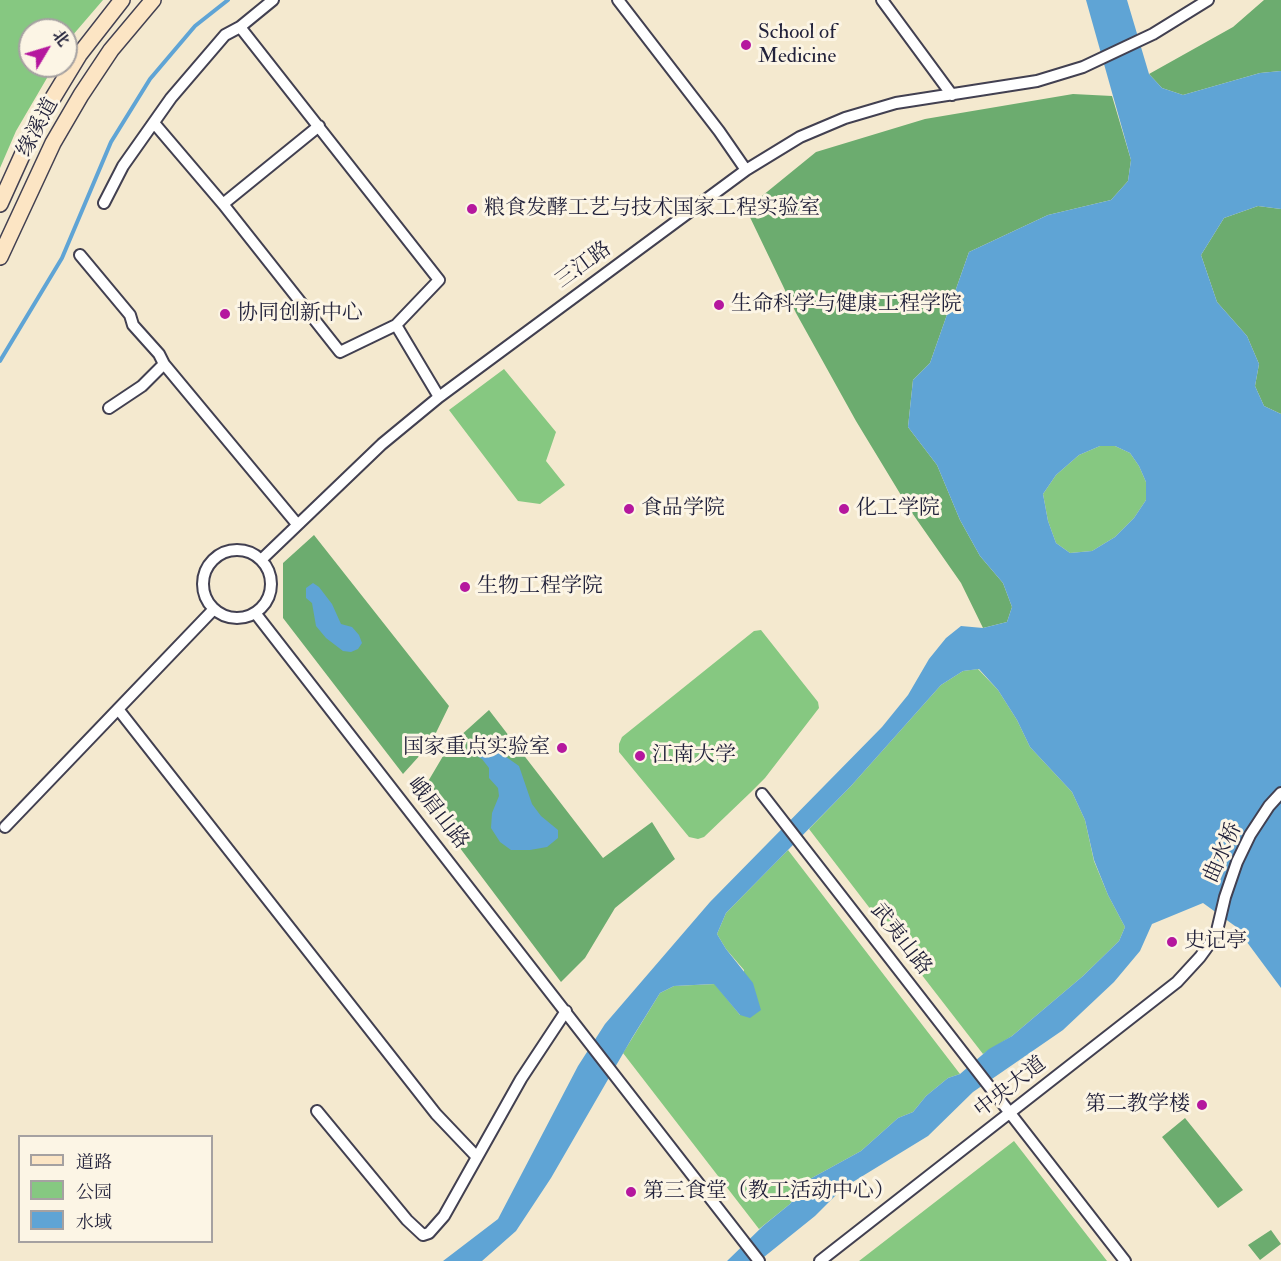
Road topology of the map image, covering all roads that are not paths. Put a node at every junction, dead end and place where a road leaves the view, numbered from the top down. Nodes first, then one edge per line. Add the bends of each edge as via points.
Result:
1 (122, 0) edge
2 (153, 0) edge
3 (273, 0) edge
4 (618, 0) edge
5 (882, 0) edge
6 (1208, 0) edge
7 (240, 27) junction
8 (952, 94) junction
9 (154, 123) junction
10 (319, 126) junction
11 (746, 170) junction
12 (104, 203) dead end
13 (0, 204) edge
14 (223, 204) junction
15 (80, 255) dead end
16 (0, 257) edge
17 (396, 326) junction
18 (164, 364) junction
19 (439, 397) junction
20 (109, 408) dead end
21 (297, 524) junction
22 (261, 560) junction
23 (213, 610) junction
24 (256, 614) junction
25 (118, 709) junction
26 (1281, 793) edge
27 (762, 794) dead end
28 (5, 827) dead end
29 (1216, 935) joint
30 (566, 1011) junction
31 (317, 1111) dead end
32 (1010, 1114) junction
33 (477, 1156) junction
34 (759, 1261) edge
35 (820, 1261) edge
36 (1125, 1261) edge

1 - 13 main road, 缘溪道 via 79,55 40,120
2 - 16 main road, 缘溪道 via 111,50 81,95 53,143
3 - 7 street
4 - 11 street
5 - 8 street
6 - 8 street, 三江路 via 1153,34 1083,67 1037,81
7 - 9 street via 225,35
7 - 10 street
8 - 11 street, 三江路 via 845,118 800,137
9 - 12 street via 123,166
9 - 14 street
10 - 14 street
10 - 17 street via 439,280
11 - 19 street, 三江路
14 - 17 street via 340,352
15 - 18 street
17 - 19 street
18 - 20 street via 142,386
18 - 21 street
19 - 21 street, 三江路
21 - 22 street, 三江路
22 - 23 street via 252,553 231,550 212,561 202,580
22 - 24 street via 270,573 272,588 267,603
23 - 24 street via 226,618 242,619
23 - 25 street
24 - 30 street, 峨眉山路
25 - 28 street
25 - 33 street via 436,1114
26 - 29 street, 曲水桥 via 1250,835 1225,897
27 - 32 street, 武夷山路
29 - 32 street, 中央大道 via 1177,982
30 - 33 street
30 - 34 street, 峨眉山路
31 - 33 street via 423,1235 444,1216
32 - 35 street, 中央大道
32 - 36 street

